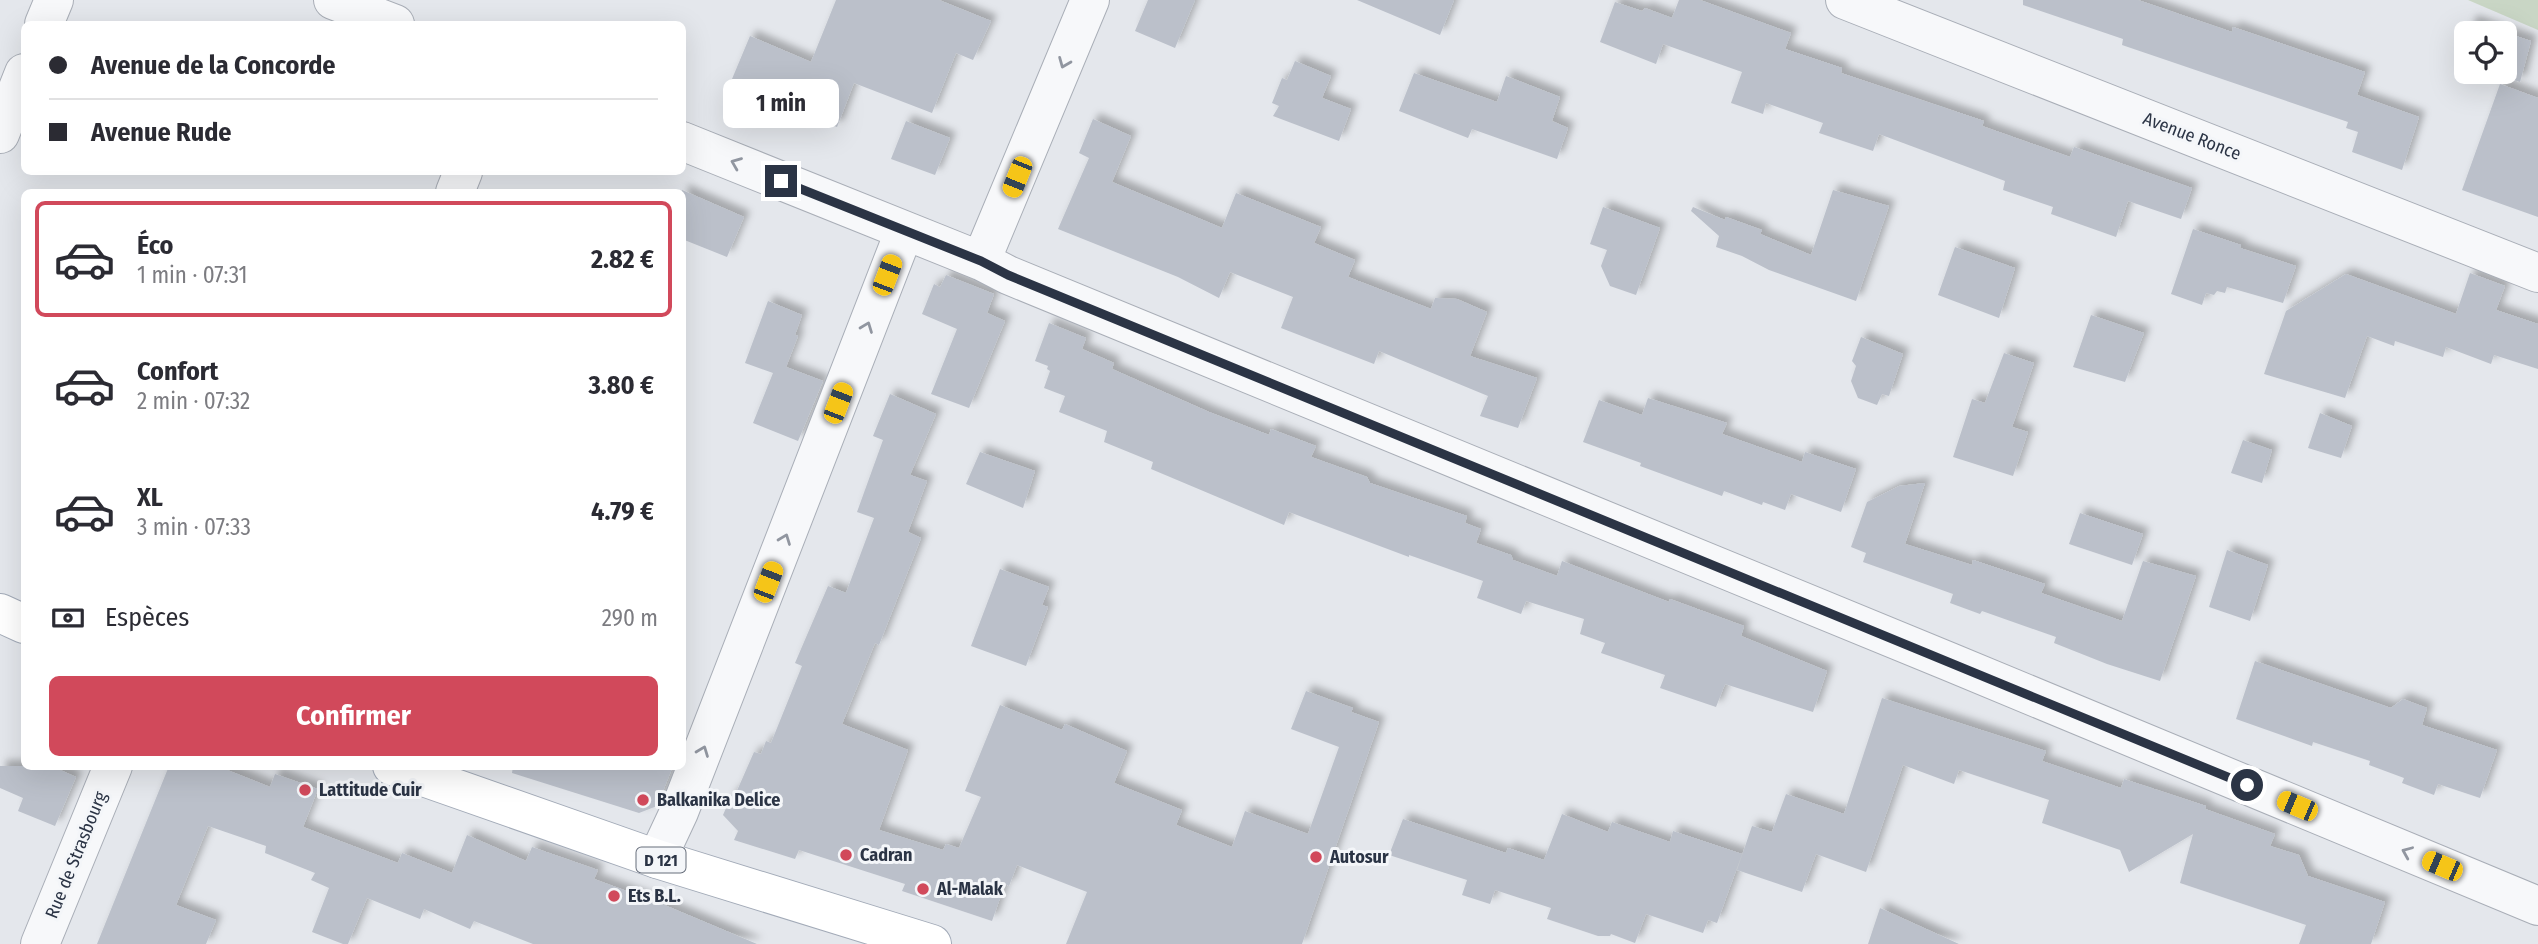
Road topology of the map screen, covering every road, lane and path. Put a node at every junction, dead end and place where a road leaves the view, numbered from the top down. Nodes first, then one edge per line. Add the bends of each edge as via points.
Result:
1 (54, 0) edge
2 (333, 0) edge
3 (1090, 0) edge
4 (1845, 0) edge
5 (45, 21) edge
6 (387, 21) edge
7 (21, 82) edge
8 (0, 134) edge
9 (686, 143) edge
10 (904, 232) junction
11 (981, 261) junction
12 (2538, 273) edge
13 (0, 613) edge
14 (21, 623) edge
15 (111, 770) edge
16 (404, 770) edge
17 (657, 859) junction
18 (2538, 906) edge
19 (40, 944) edge
20 (932, 944) edge

1 - 5 street
2 - 6 street
3 -> 11 street
4 - 12 street, Avenue Ronce
7 - 8 street
10 -> 9 street
10 - 11 street
17 -> 10 street via 679,813
18 -> 11 street
13 - 14 main road
15 - 19 street, Rue de Strasbourg
16 - 17 main road, D 121
17 - 20 main road, D 121

